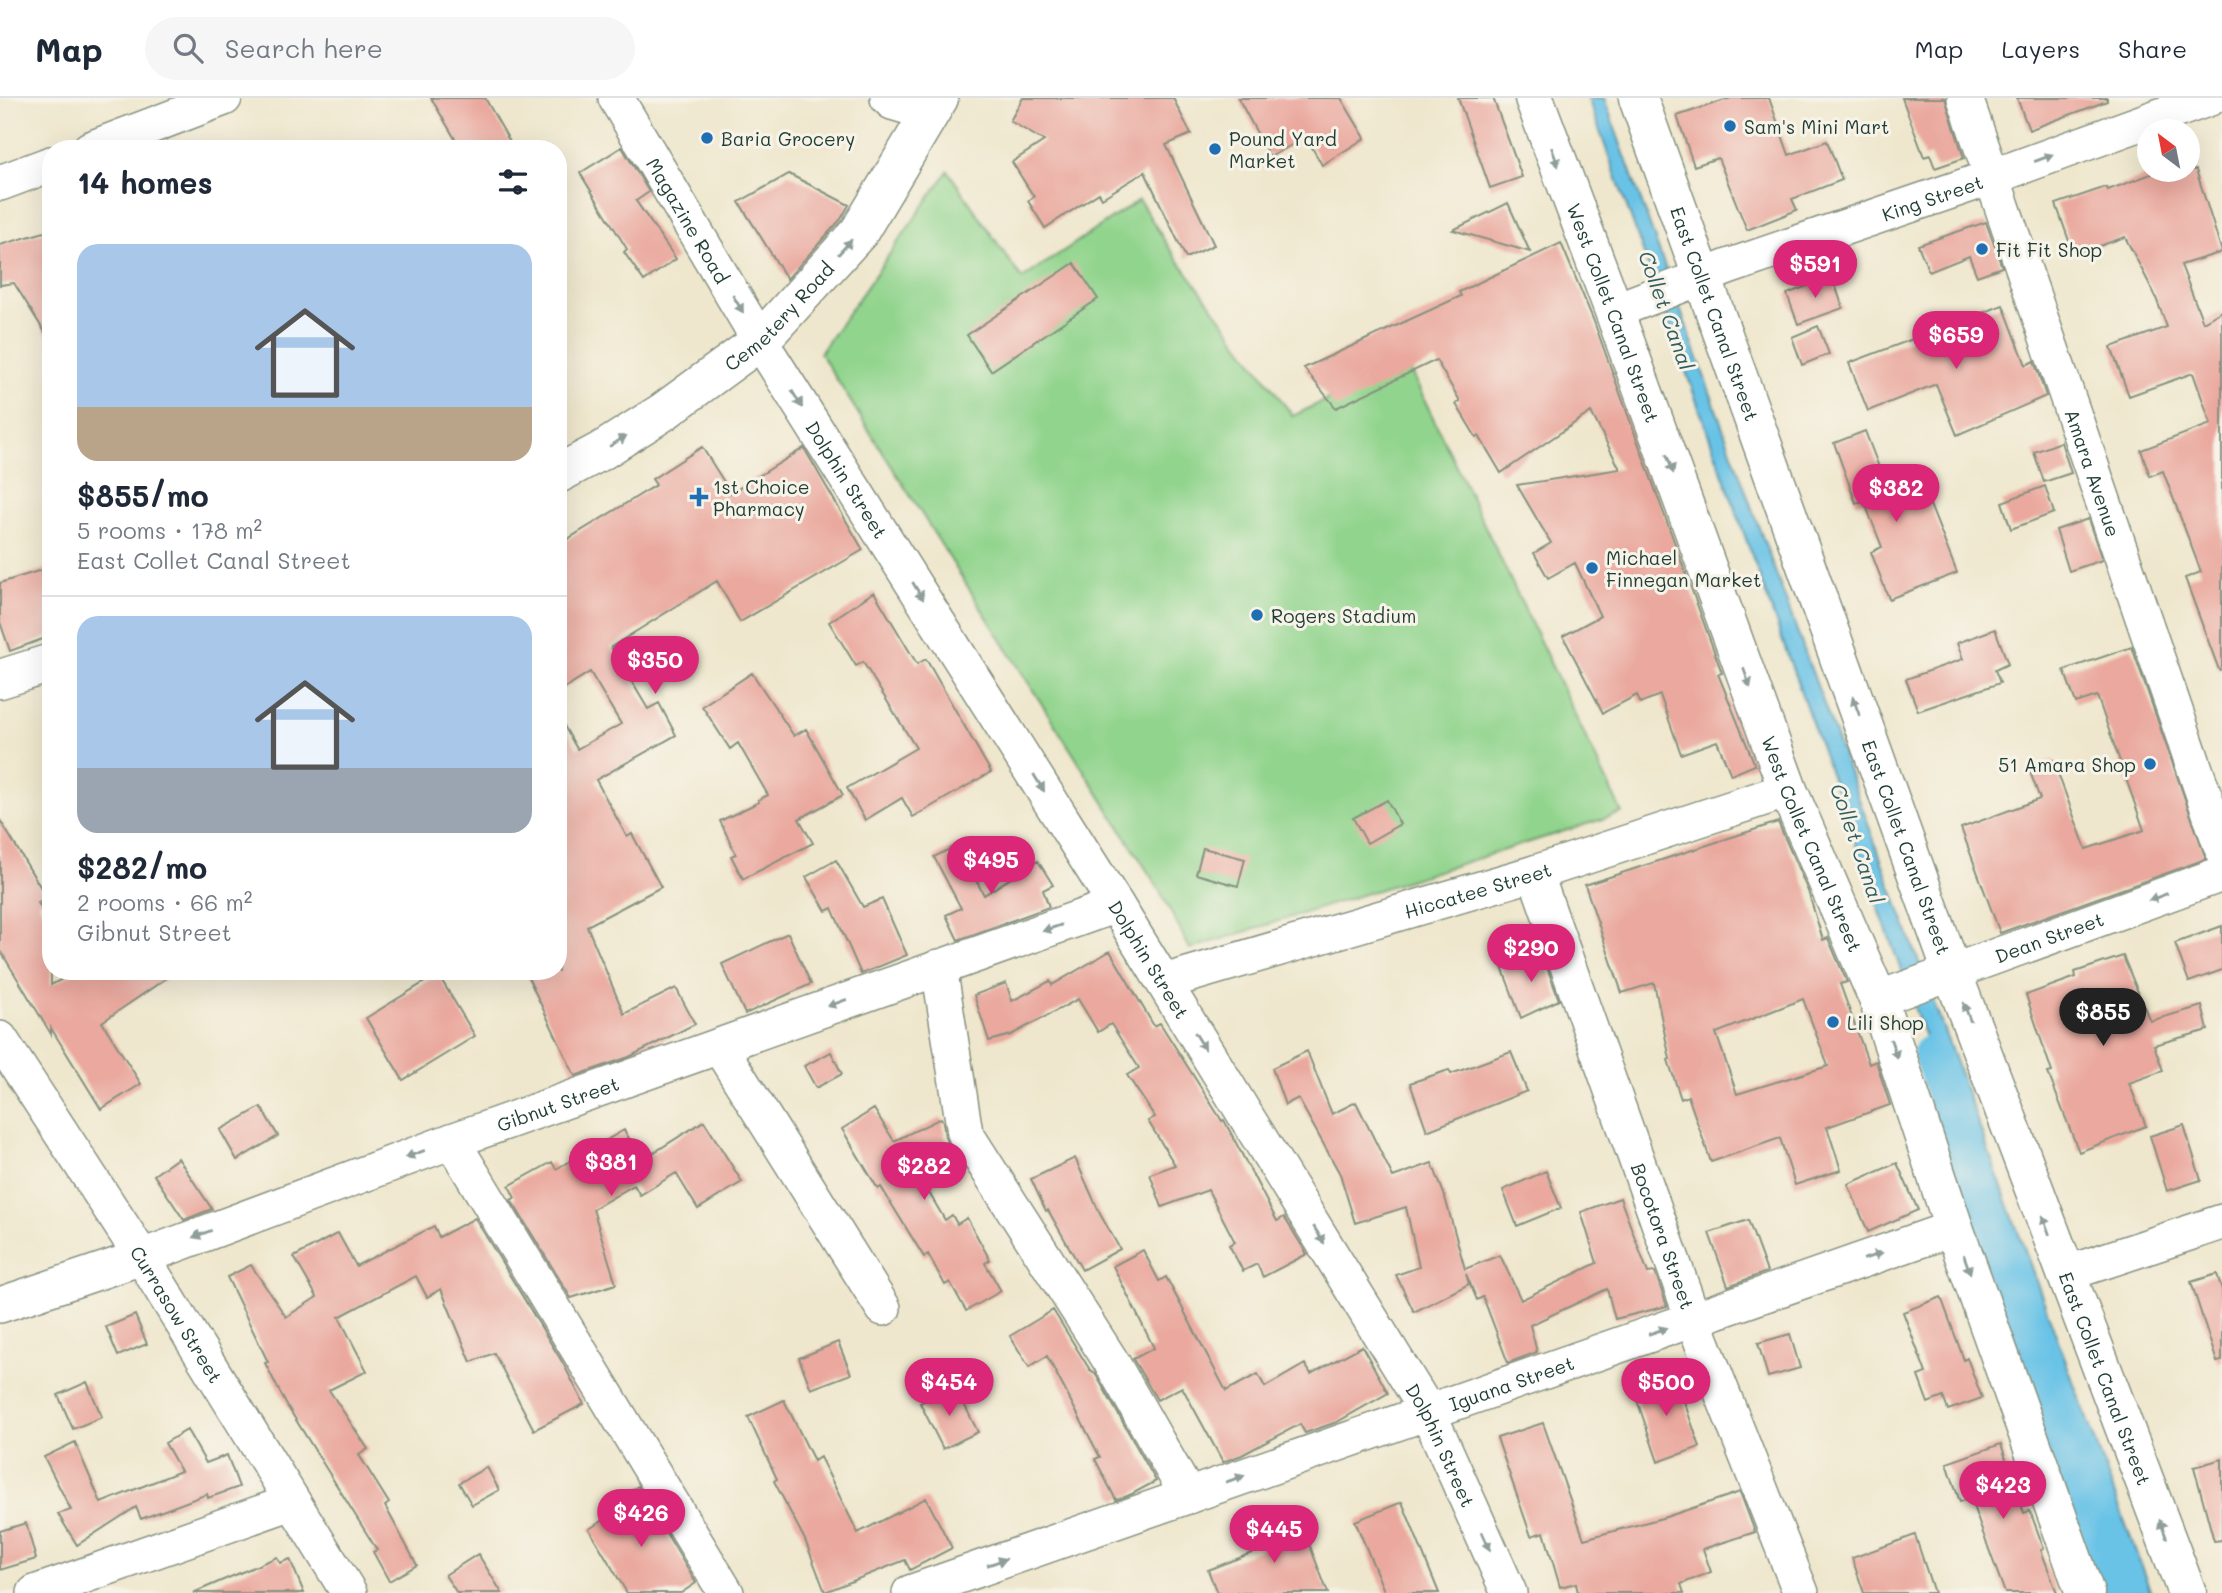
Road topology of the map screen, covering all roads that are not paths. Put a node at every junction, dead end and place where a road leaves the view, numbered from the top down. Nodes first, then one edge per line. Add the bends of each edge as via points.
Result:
1 (224, 98) edge
2 (616, 98) edge
3 (888, 98) edge
4 (1534, 98) edge
5 (1638, 98) edge
6 (1965, 98) edge
7 (2210, 98) edge
8 (934, 106) edge
9 (114, 140) edge
10 (42, 167) edge
11 (1992, 177) junction
12 (0, 183) edge
13 (1692, 281) junction
14 (1628, 306) junction
15 (760, 341) junction
16 (567, 469) edge
17 (42, 666) edge
18 (0, 679) edge
19 (1788, 790) junction
20 (2222, 848) edge
21 (1535, 873) junction
22 (2222, 874) edge
23 (1116, 905) junction
24 (939, 967) junction
25 (1940, 976) junction
26 (1164, 982) junction
27 (1886, 996) junction
28 (0, 1039) edge
29 (719, 1046) junction
30 (452, 1141) junction
31 (2222, 1222) edge
32 (1954, 1227) junction
33 (142, 1257) junction
34 (2065, 1274) junction
35 (0, 1305) edge
36 (883, 1308) dead end
37 (1693, 1319) junction
38 (1427, 1412) junction
39 (1188, 1496) junction
40 (292, 1502) junction
41 (35, 1593) edge
42 (349, 1593) edge
43 (726, 1593) edge
44 (910, 1593) edge
45 (1509, 1593) edge
46 (1801, 1593) edge
47 (2085, 1593) edge
48 (2187, 1593) edge

1 - 9 street
2 -> 15 street, Magazine Road
3 - 8 street
4 -> 14 street, West Collet Canal Street
5 - 13 street, East Collet Canal Street
6 - 11 street, Amara Avenue
11 -> 7 street, King Street
15 -> 8 street, Cemetery Road via 859,232
10 - 12 street
11 - 13 street, King Street
11 - 20 street, Amara Avenue
13 - 14 street, King Street
25 -> 13 street, East Collet Canal Street
14 -> 19 street, West Collet Canal Street
16 -> 15 street, Cemetery Road via 663,412
15 -> 23 street, Dolphin Street
17 - 18 street
19 - 21 street, Hiccatee Street
19 - 27 street, West Collet Canal Street
21 - 26 street, Hiccatee Street
21 - 37 street, Bocotora Street
22 -> 25 street, Dean Street
23 -> 24 street, Gibnut Street
23 - 26 street, Dolphin Street
24 -> 29 street, Gibnut Street
24 - 39 street via 965,1133 1112,1363
25 - 27 street, Dean Street
34 -> 25 street, East Collet Canal Street
26 -> 38 street, Dolphin Street
27 -> 32 street, West Collet Canal Street
28 - 33 street, Currasow Street
29 - 30 street, Gibnut Street
29 - 36 street
30 -> 33 street, Gibnut Street
30 - 43 street
31 - 34 street
37 -> 32 street, Iguana Street
32 -> 47 street, West Collet Canal Street
33 - 35 street, Gibnut Street
33 - 40 street, Currasow Street
48 -> 34 street, East Collet Canal Street
38 -> 37 street, Iguana Street
37 - 46 street, Bocotora Street
39 -> 38 street, Iguana Street
38 -> 45 street, Dolphin Street
44 -> 39 street, Iguana Street
40 - 41 street
40 - 42 street, Currasow Street

